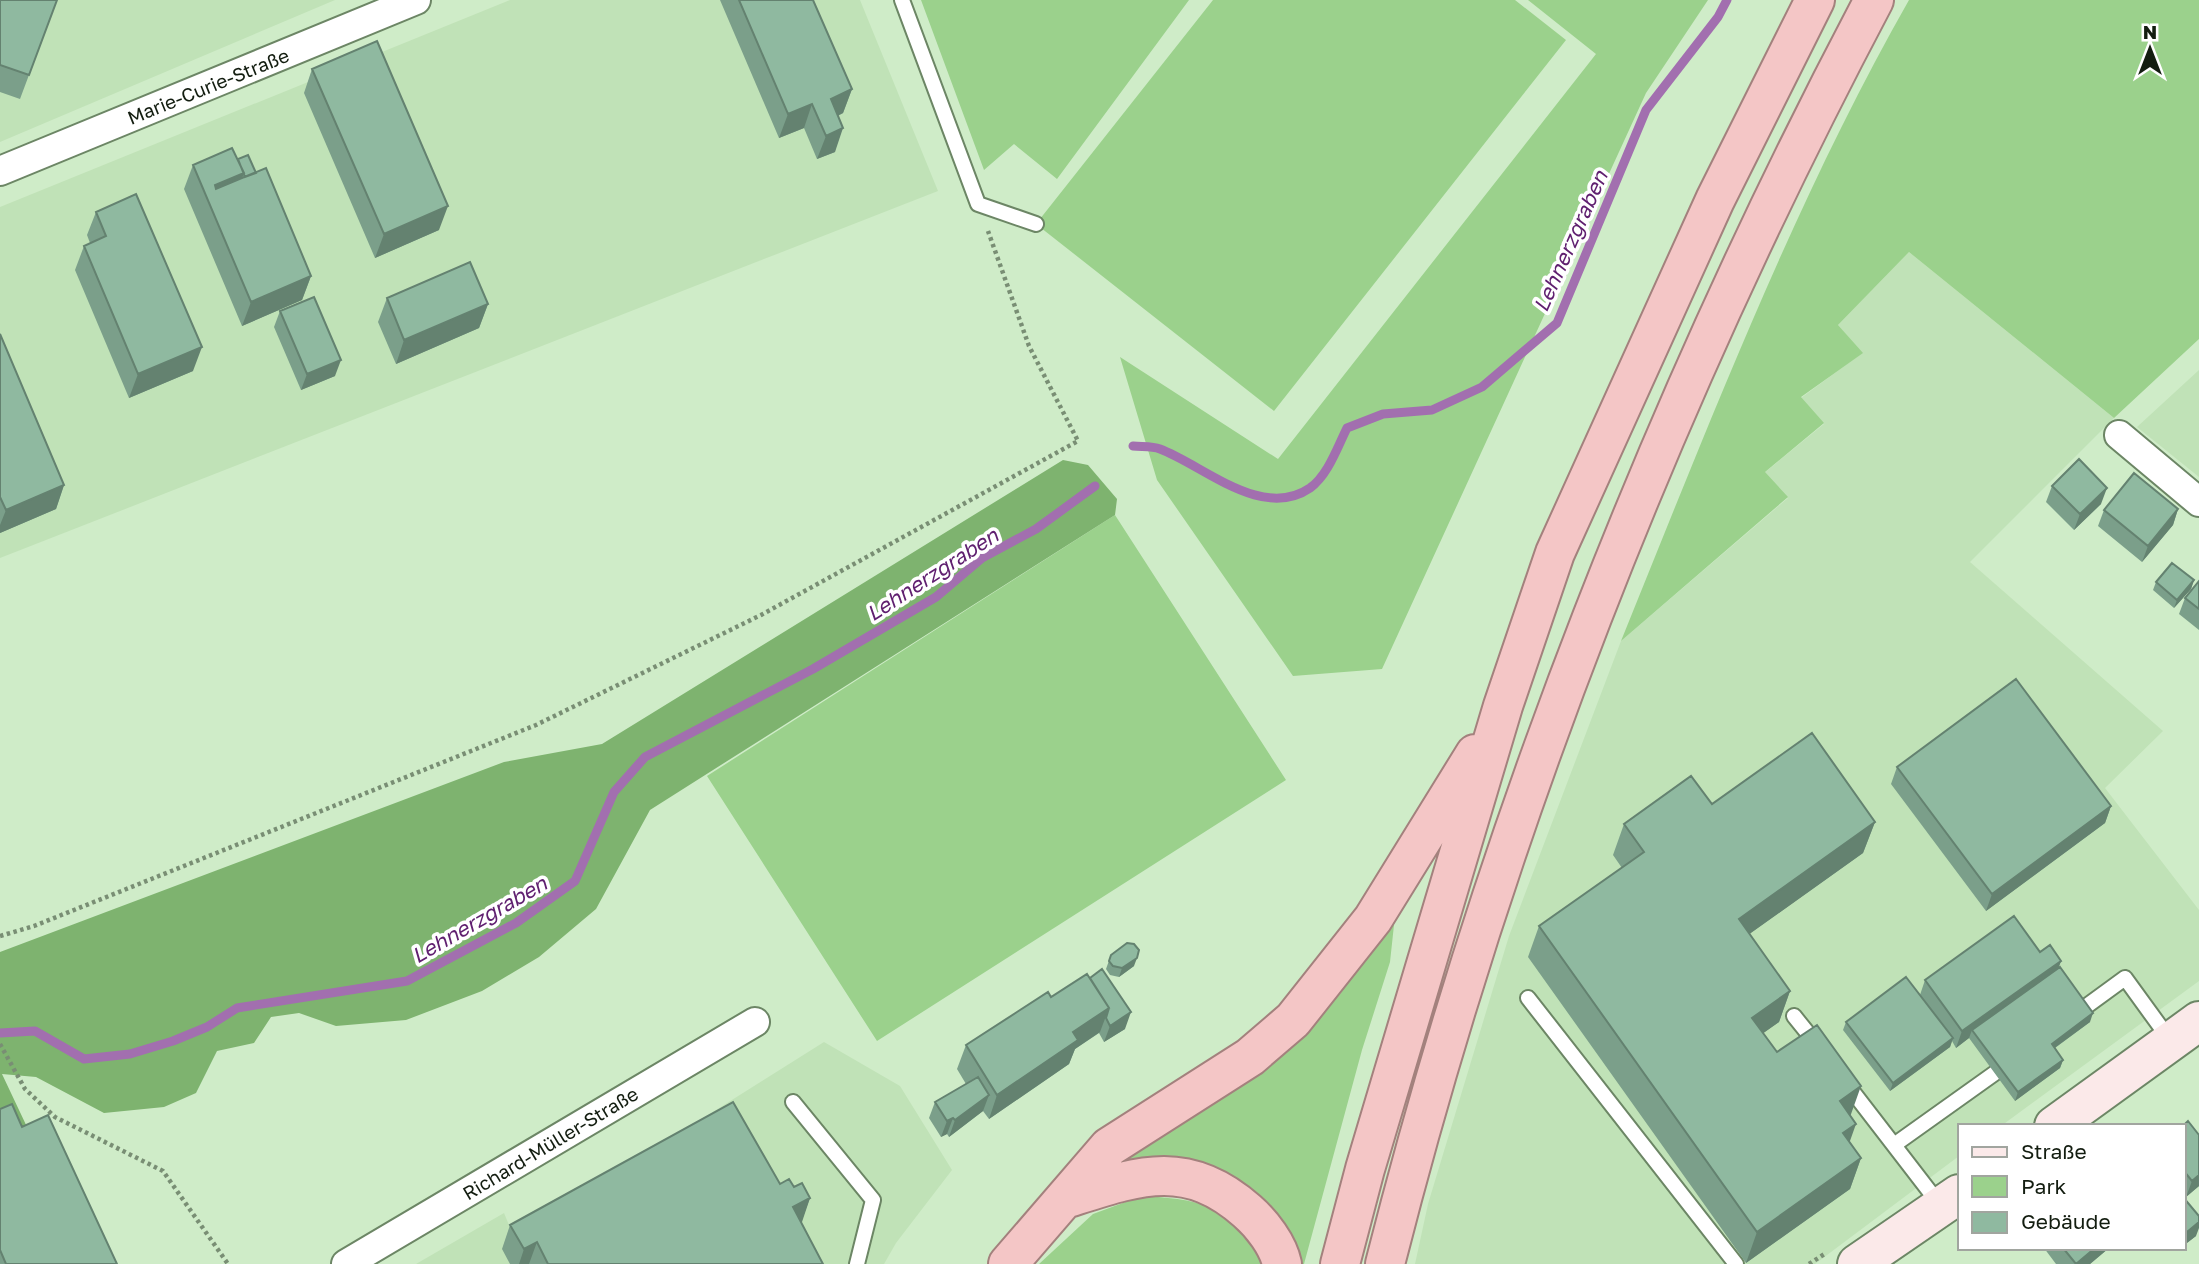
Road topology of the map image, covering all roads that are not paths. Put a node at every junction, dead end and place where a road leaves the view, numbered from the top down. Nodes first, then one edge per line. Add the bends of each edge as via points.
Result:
1 (416, 0) edge
2 (902, 0) edge
3 (1815, 0) edge
4 (1874, 0) edge
5 (0, 171) edge
6 (1036, 224) dead end
7 (2119, 435) dead end
8 (2199, 502) edge
9 (1503, 706) junction
10 (1528, 998) dead end
11 (1794, 1016) dead end
12 (755, 1022) dead end
13 (2058, 1027) edge
14 (2185, 1031) edge
15 (2025, 1051) edge
16 (793, 1102) dead end
17 (2057, 1124) edge
18 (1894, 1145) junction
19 (1068, 1199) junction
20 (1950, 1200) edge
21 (346, 1264) edge
22 (857, 1264) edge
23 (1008, 1264) edge
24 (1282, 1264) edge
25 (1340, 1264) edge
26 (1385, 1264) edge
27 (1736, 1264) edge
28 (1857, 1264) edge

1 - 5 street, Marie-Curie-Straße
2 - 6 lane via 978,204
3 - 9 highway via 1715,200 1555,553
4 - 26 highway via 1796,150 1726,300 1600,597 1490,903
7 - 8 street
9 - 19 highway via 1373,919 1293,1020 1250,1057 1109,1147
9 - 25 highway
10 - 27 lane
11 - 18 lane
12 - 21 street, Richard-Müller-Straße
13 - 14 lane via 2125,978
14 - 17 main road
15 - 18 lane
16 - 22 lane via 873,1199
18 - 20 lane
19 - 23 highway
19 - 24 highway via 1129,1179 1159,1174 1192,1178 1226,1192 1258,1220
20 - 28 main road

